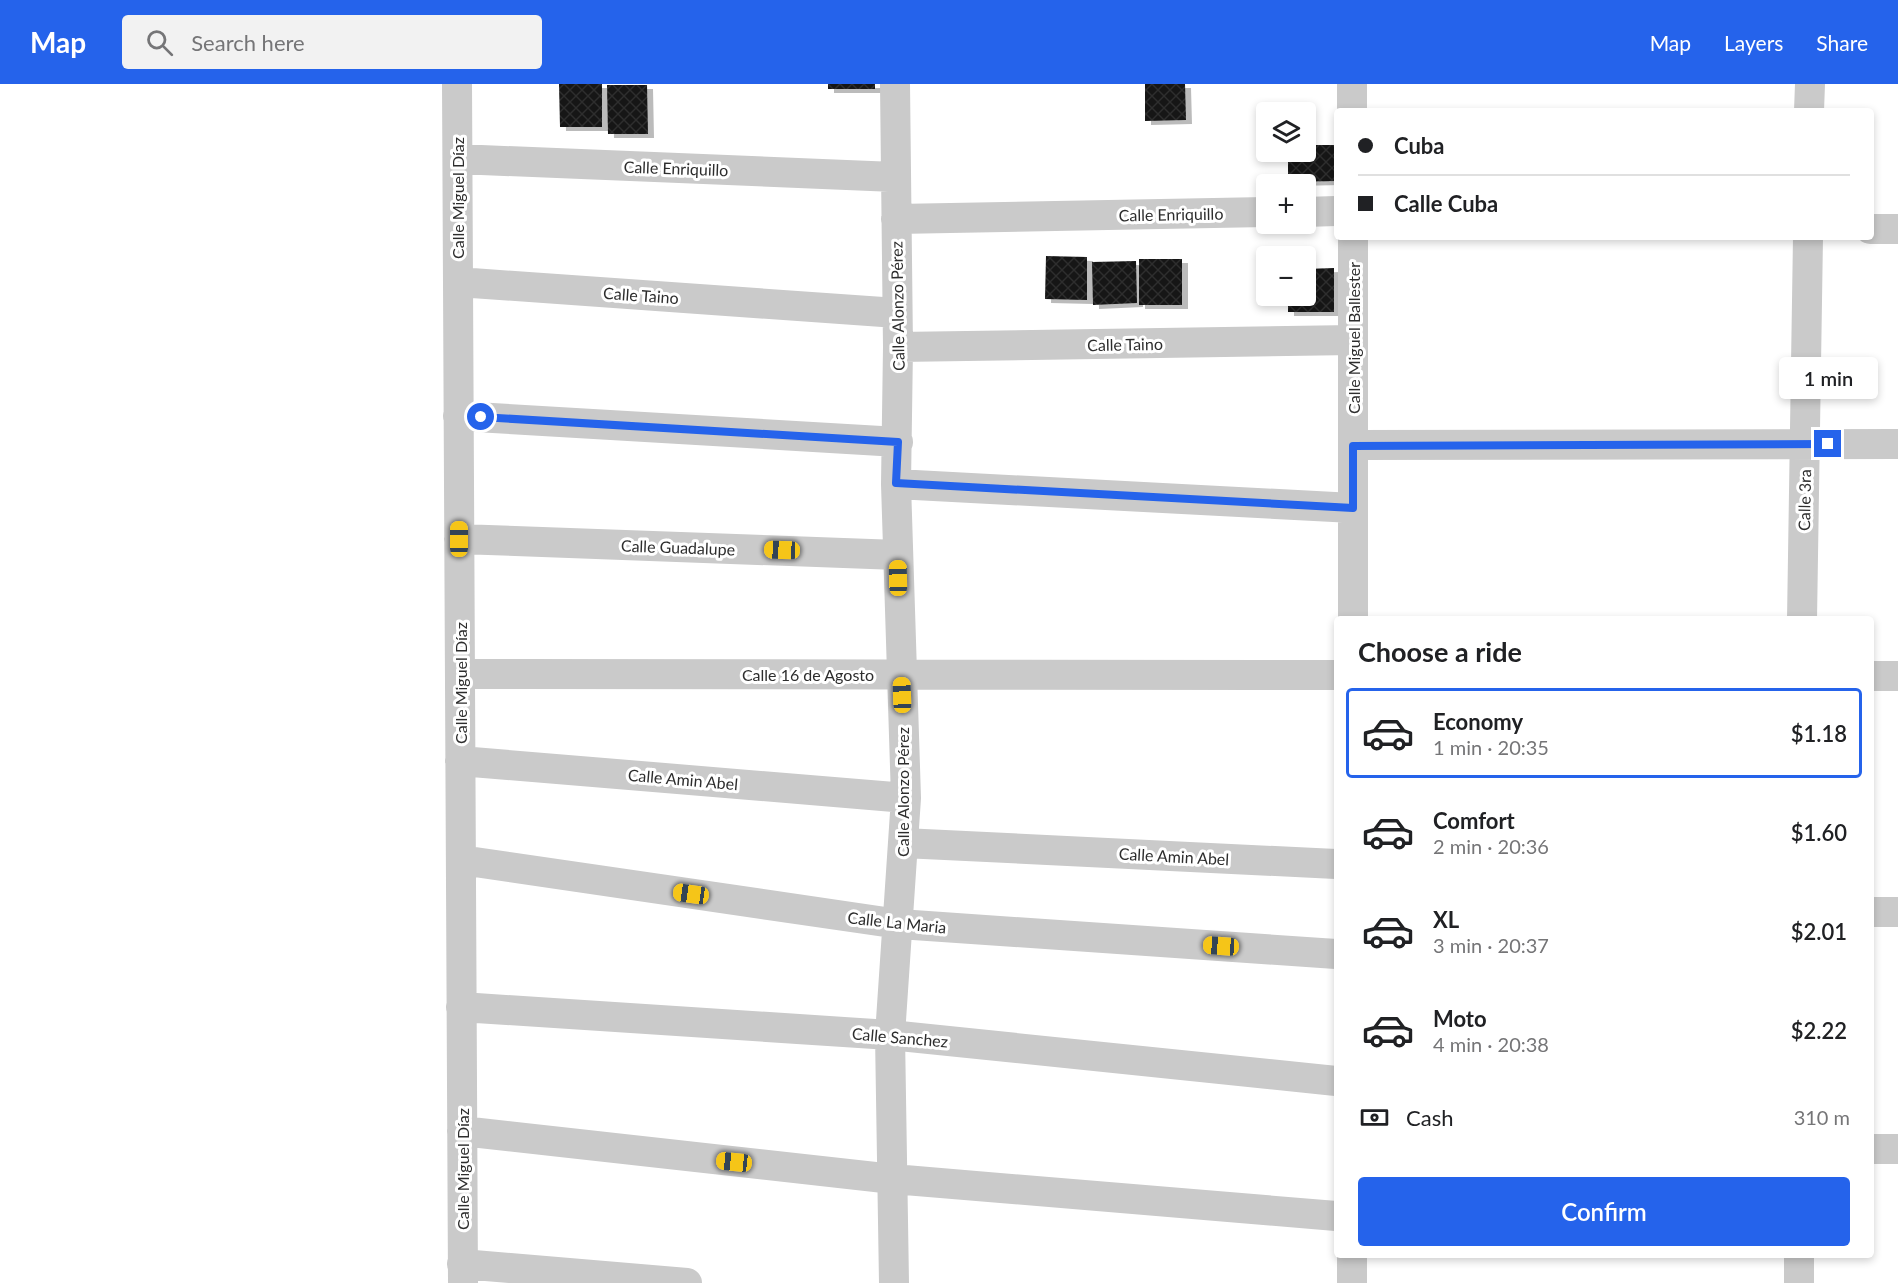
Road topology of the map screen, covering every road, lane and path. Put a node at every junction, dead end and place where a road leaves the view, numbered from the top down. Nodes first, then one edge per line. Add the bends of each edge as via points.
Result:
1 (457, 84) edge
2 (895, 84) edge
3 (1352, 84) edge
4 (1810, 84) edge
5 (1352, 108) edge
6 (1809, 108) edge
7 (458, 159) junction
8 (895, 177) junction
9 (1334, 211) edge
10 (1256, 212) edge
11 (1316, 212) edge
12 (896, 219) junction
13 (1874, 229) edge
14 (1898, 229) edge
15 (1353, 240) edge
16 (1808, 240) edge
17 (458, 282) junction
18 (897, 313) junction
19 (1353, 340) junction
20 (898, 347) junction
21 (458, 416) junction
22 (898, 442) junction
23 (1805, 444) junction
24 (1898, 444) edge
25 (1353, 446) junction
26 (896, 483) junction
27 (1353, 508) junction
28 (459, 539) junction
29 (898, 555) junction
30 (1353, 616) edge
31 (1802, 616) edge
32 (460, 674) junction
33 (901, 674) junction
34 (1334, 675) edge
35 (1874, 676) edge
36 (1898, 676) edge
37 (460, 761) junction
38 (906, 798) junction
39 (903, 843) junction
40 (460, 860) junction
41 (1334, 864) edge
42 (1874, 912) edge
43 (1898, 912) edge
44 (899, 924) junction
45 (1334, 954) edge
46 (461, 1007) junction
47 (890, 1035) junction
48 (1334, 1081) edge
49 (462, 1131) junction
50 (1874, 1149) edge
51 (1898, 1149) edge
52 (892, 1179) junction
53 (1334, 1216) edge
54 (1352, 1258) edge
55 (1799, 1258) edge
56 (463, 1274) edge
57 (687, 1283) edge
58 (894, 1283) edge
59 (1352, 1283) edge
60 (1799, 1283) edge

1 - 7 street, Calle Miguel Díaz
2 - 8 street, Calle Alonzo Pérez
3 - 5 street
4 - 6 street
7 - 8 street, Calle Enriquillo
7 - 17 street, Calle Miguel Díaz
8 - 12 street, Calle Alonzo Pérez
9 - 11 street
10 - 12 street, Calle Enriquillo
12 - 18 street, Calle Alonzo Pérez
13 - 14 street
15 - 19 street, Calle Miguel Ballester
16 - 23 street, Calle 3ra
17 - 18 street, Calle Taino
17 - 21 street, Calle Miguel Díaz
18 - 20 street, Calle Alonzo Pérez
19 - 20 street, Calle Taino
19 - 25 street, Calle Miguel Ballester
20 - 22 street, Calle Alonzo Pérez
21 - 22 street
21 - 28 street, Calle Miguel Díaz
22 - 26 street, Calle Alonzo Pérez
23 - 24 street
23 - 25 street
23 - 31 street, Calle 3ra
25 - 27 street, Calle Miguel Ballester
26 - 27 street
26 - 29 street, Calle Alonzo Pérez
27 - 30 street, Calle Miguel Ballester
28 - 29 street, Calle Guadalupe
28 - 32 street, Calle Miguel Díaz
29 - 33 street, Calle Alonzo Pérez
32 - 33 street, Calle 16 de Agosto
32 - 37 street, Calle Miguel Díaz
33 - 34 street, Calle 16 de Agosto
33 - 38 street, Calle Alonzo Pérez
35 - 36 street
37 - 38 street, Calle Amin Abel
37 - 40 street, Calle Miguel Díaz
38 - 39 street, Calle Alonzo Pérez
39 - 41 street, Calle Amin Abel
39 - 44 street, Calle Alonzo Pérez
40 - 44 street, Calle La Maria
40 - 46 street, Calle Miguel Díaz
42 - 43 street
44 - 45 street, Calle La Maria
44 - 47 street, Calle Alonzo Pérez
46 - 47 street, Calle Sanchez
46 - 49 street, Calle Miguel Díaz
47 - 48 street, Calle Sanchez
47 - 52 street, Calle Alonzo Pérez
49 - 52 street
49 - 56 street, Calle Miguel Díaz
50 - 51 street
52 - 53 street
52 - 58 street, Calle Alonzo Pérez
54 - 59 street
55 - 60 street
56 - 57 street

